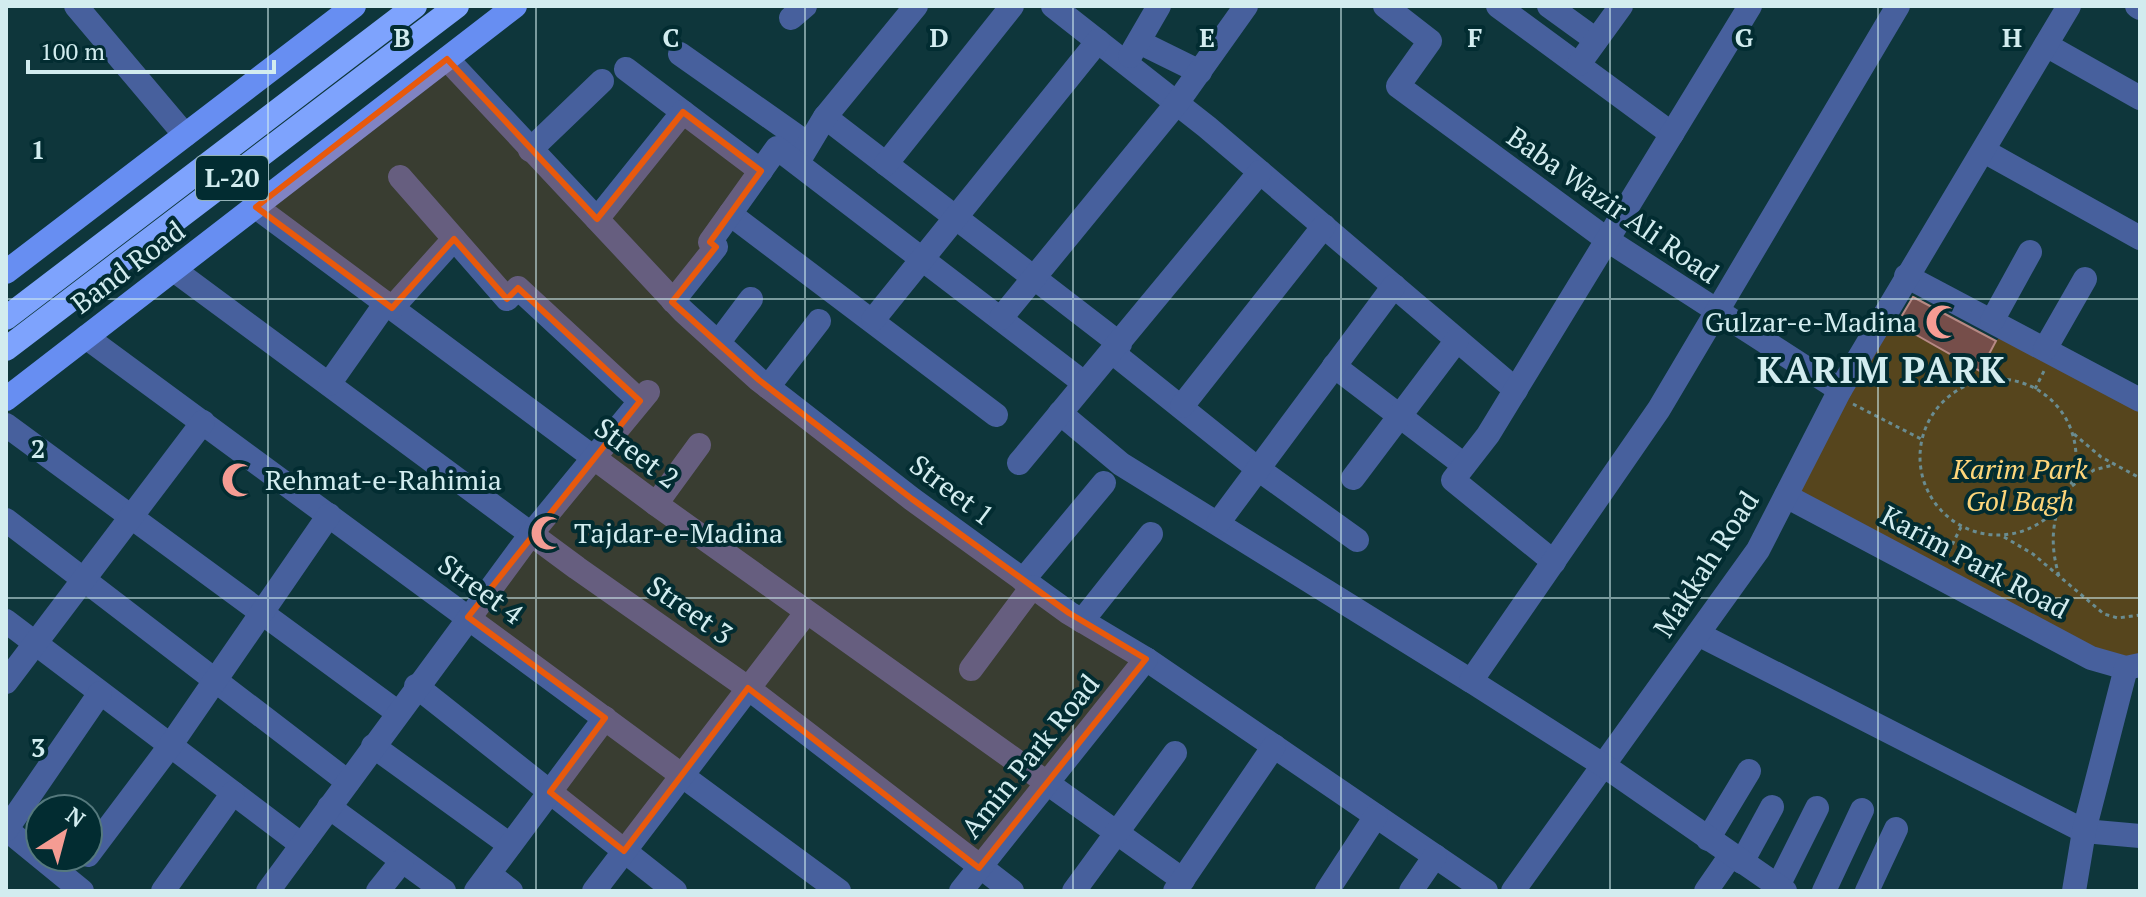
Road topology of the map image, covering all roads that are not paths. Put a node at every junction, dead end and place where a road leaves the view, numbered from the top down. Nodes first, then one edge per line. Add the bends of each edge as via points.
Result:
1 (76, 6) edge
2 (354, 6) edge
3 (415, 6) edge
4 (457, 6) edge
5 (515, 6) edge
6 (916, 6) edge
7 (1012, 6) edge
8 (1159, 6) edge
9 (1246, 6) edge
10 (1385, 6) edge
11 (1498, 6) edge
12 (1549, 6) edge
13 (1620, 6) edge
14 (1750, 6) edge
15 (1898, 6) edge
16 (2069, 6) edge
17 (1065, 10) edge
18 (1596, 40) junction
19 (1098, 41) junction
20 (1139, 42) junction
21 (2046, 45) junction
22 (680, 54) dead end
23 (447, 59) junction
24 (1126, 63) junction
25 (1579, 64) junction
26 (626, 69) dead end
27 (1200, 72) junction
28 (602, 81) dead end
29 (2140, 98) edge
30 (1177, 103) junction
31 (683, 112) junction
32 (825, 117) junction
33 (1672, 134) junction
34 (185, 135) junction
35 (530, 150) junction
36 (1984, 151) junction
37 (803, 153) junction
38 (886, 164) junction
39 (761, 171) junction
40 (1260, 172) junction
41 (400, 177) dead end
42 (256, 207) junction
43 (730, 214) junction
44 (956, 218) junction
45 (597, 219) junction
46 (1324, 226) junction
47 (2140, 238) edge
48 (454, 239) junction
49 (1609, 241) junction
50 (2030, 252) dead end
51 (923, 258) junction
52 (8, 268) edge
53 (174, 270) junction
54 (1906, 276) junction
55 (1034, 278) junction
56 (2085, 279) dead end
57 (1394, 286) junction
58 (751, 299) dead end
59 (673, 301) junction
60 (389, 305) junction
61 (1713, 312) junction
62 (6, 318) edge
63 (1001, 318) junction
64 (873, 320) junction
65 (819, 321) dead end
66 (1992, 321) junction
67 (86, 337) junction
68 (1457, 340) junction
69 (718, 343) junction
70 (1116, 348) junction
71 (6, 349) edge
72 (2045, 349) junction
73 (1334, 366) junction
74 (1084, 383) junction
75 (329, 384) junction
76 (768, 387) junction
77 (1516, 390) junction
78 (1839, 393) junction
79 (6, 399) edge
80 (2140, 400) edge
81 (1182, 406) junction
82 (1060, 413) junction
83 (996, 415) dead end
84 (1400, 416) junction
85 (203, 422) junction
86 (6, 425) edge
87 (699, 445) dead end
88 (592, 457) junction
89 (1019, 463) dead end
90 (1464, 465) junction
91 (1258, 469) junction
92 (1353, 478) dead end
93 (1104, 483) dead end
94 (1786, 496) junction
95 (656, 504) junction
96 (329, 515) junction
97 (130, 516) junction
98 (6, 520) edge
99 (1218, 523) junction
100 (531, 534) junction
101 (1151, 534) dead end
102 (1357, 540) dead end
103 (1554, 562) junction
104 (82, 578) junction
105 (1028, 584) junction
106 (261, 612) junction
107 (806, 613) junction
108 (468, 617) junction
109 (6, 621) edge
110 (1082, 621) junction
111 (1698, 634) junction
112 (34, 644) junction
113 (1146, 659) junction
114 (2133, 666) edge
115 (971, 669) dead end
116 (214, 679) junction
117 (1471, 681) junction
118 (6, 682) edge
119 (416, 686) junction
120 (748, 688) junction
121 (100, 693) junction
122 (397, 712) junction
123 (605, 718) junction
124 (170, 746) junction
125 (373, 746) junction
126 (1274, 746) junction
127 (1175, 753) dead end
128 (1603, 765) junction
129 (1749, 771) dead end
130 (681, 774) junction
131 (348, 782) junction
132 (1046, 784) junction
133 (550, 792) junction
134 (233, 793) junction
135 (329, 807) junction
136 (1772, 807) dead end
137 (1817, 808) dead end
138 (1862, 810) dead end
139 (1376, 816) junction
140 (6, 829) edge
141 (1896, 829) dead end
142 (2084, 831) junction
143 (104, 833) edge
144 (1117, 834) junction
145 (2140, 836) edge
146 (1708, 839) junction
147 (302, 845) junction
148 (510, 845) junction
149 (624, 851) junction
150 (1435, 856) junction
151 (1737, 858) junction
152 (402, 861) junction
153 (979, 868) junction
154 (482, 883) edge
155 (1179, 886) edge
156 (71, 888) edge
157 (1781, 888) edge
158 (163, 891) edge
159 (268, 891) edge
160 (378, 891) edge
161 (444, 891) edge
162 (511, 891) edge
163 (594, 891) edge
164 (675, 891) edge
165 (839, 891) edge
166 (961, 891) edge
167 (1012, 891) edge
168 (1074, 891) edge
169 (1327, 891) edge
170 (1411, 891) edge
171 (1486, 891) edge
172 (1513, 891) edge
173 (1706, 891) edge
174 (1824, 891) edge
175 (1867, 891) edge
176 (2074, 891) edge

1 - 34 street
2 - 34 main road
3 - 62 highway, L-20
4 - 71 highway, L-20
5 - 23 main road, Band Road
6 - 32 street
7 - 38 street
8 - 20 street
9 - 27 street
10 - 49 street, Baba Wazir Ali Road via 1430,41 1398,86
11 - 25 street
12 - 18 street
13 - 18 street
14 - 33 street
15 - 61 street
16 - 21 street, Makkah Road
17 - 19 street
18 - 25 street
19 - 24 street
19 - 44 street
20 - 24 street
20 - 27 street
21 - 29 street
21 - 36 street, Makkah Road
22 - 37 street
23 - 35 street, Street 1
23 - 42 main road, Band Road
24 - 30 street
25 - 33 street
26 - 31 street
27 - 30 street
28 - 35 street
30 - 40 street
30 - 55 street
31 - 39 street
31 - 45 street
32 - 37 street
32 - 38 street
33 - 49 street
34 - 52 main road
35 - 45 street, Street 1
36 - 47 street
36 - 54 street, Makkah Road
37 - 39 street via 777,148
37 - 51 street
38 - 44 street
39 - 43 street
40 - 46 street
40 - 70 street
41 - 48 street
42 - 53 main road, Band Road
42 - 60 street, Street 2
43 - 59 street via 710,242 716,247
43 - 64 street
44 - 51 street
44 - 55 street
45 - 59 street, Street 1
46 - 57 street
46 - 81 street
48 - 60 street
48 - 88 street via 507,299 518,288 644,396
49 - 61 street, Baba Wazir Ali Road
49 - 77 street
50 - 66 street
51 - 63 street
51 - 64 street
53 - 67 main road, Band Road
53 - 75 street, Street 3
54 - 66 street
54 - 78 street, Makkah Road
55 - 63 street
55 - 70 street
56 - 72 street
57 - 68 street
57 - 73 street
58 - 69 street
59 - 69 street, Street 1
60 - 75 street
60 - 88 street, Street 2
61 - 78 street, Baba Wazir Ali Road
61 - 103 street via 1659,409
63 - 74 street
64 - 83 street
65 - 76 street
66 - 72 street
67 - 79 main road, Band Road
67 - 85 street, Street 4
68 - 77 street
68 - 84 street
69 - 76 street, Street 1
70 - 74 street
70 - 81 street
72 - 80 street
73 - 84 street
73 - 91 street
74 - 82 street
75 - 100 street, Street 3
76 - 105 street, Street 1
77 - 90 street
78 - 94 street, Makkah Road
81 - 91 street
82 - 89 street
82 - 99 street via 1121,464
84 - 90 street
84 - 92 street
85 - 96 street, Street 4
85 - 97 street
86 - 97 street
87 - 95 street
88 - 95 street, Street 2
88 - 100 street
90 - 103 street via 1453,480
91 - 99 street
91 - 102 street
93 - 105 street
94 - 111 street, Makkah Road via 1758,550
94 - 114 street, Karim Park Road via 2091,658
95 - 107 street, Street 2
96 - 106 street
96 - 108 street, Street 4
97 - 104 street
97 - 106 street
98 - 104 street
99 - 117 street
100 - 108 street
100 - 120 street, Street 3
101 - 110 street
103 - 117 street
104 - 112 street
104 - 116 street
105 - 110 street, Street 1
105 - 115 street
106 - 116 street
106 - 122 street
107 - 120 street
107 - 132 street, Street 2
108 - 119 street
108 - 123 street, Street 4
109 - 112 street
110 - 113 street, Street 1
111 - 128 street, Makkah Road
111 - 142 street
112 - 118 street
112 - 121 street
113 - 126 street, Street 1
113 - 132 street, Amin Park Road
114 - 142 street
116 - 124 street
116 - 131 street
117 - 128 street
119 - 122 street
119 - 133 street
120 - 130 street
120 - 153 street, Street 3
121 - 124 street
121 - 140 street
122 - 125 street
123 - 130 street, Street 4
123 - 133 street
124 - 134 street
124 - 143 street
125 - 131 street
125 - 148 street
126 - 139 street, Street 1
126 - 155 street
127 - 144 street
128 - 146 street
128 - 172 street, Makkah Road
129 - 146 street
130 - 149 street
130 - 165 street, Street 4
131 - 135 street
132 - 144 street, Street 2
132 - 153 street, Amin Park Road
133 - 148 street
133 - 149 street
134 - 147 street
134 - 158 street
135 - 147 street
135 - 152 street
136 - 151 street
137 - 157 street
138 - 174 street
139 - 150 street, Street 1
139 - 169 street
140 - 156 street
141 - 175 street
142 - 145 street
142 - 176 street
144 - 155 street, Street 2
144 - 168 street
146 - 151 street
147 - 159 street
148 - 154 street
149 - 163 street
149 - 164 street
150 - 170 street
150 - 171 street, Street 1
151 - 157 street
151 - 173 street
152 - 160 street
152 - 161 street
153 - 166 street, Amin Park Road
153 - 167 street, Street 3
154 - 162 street

